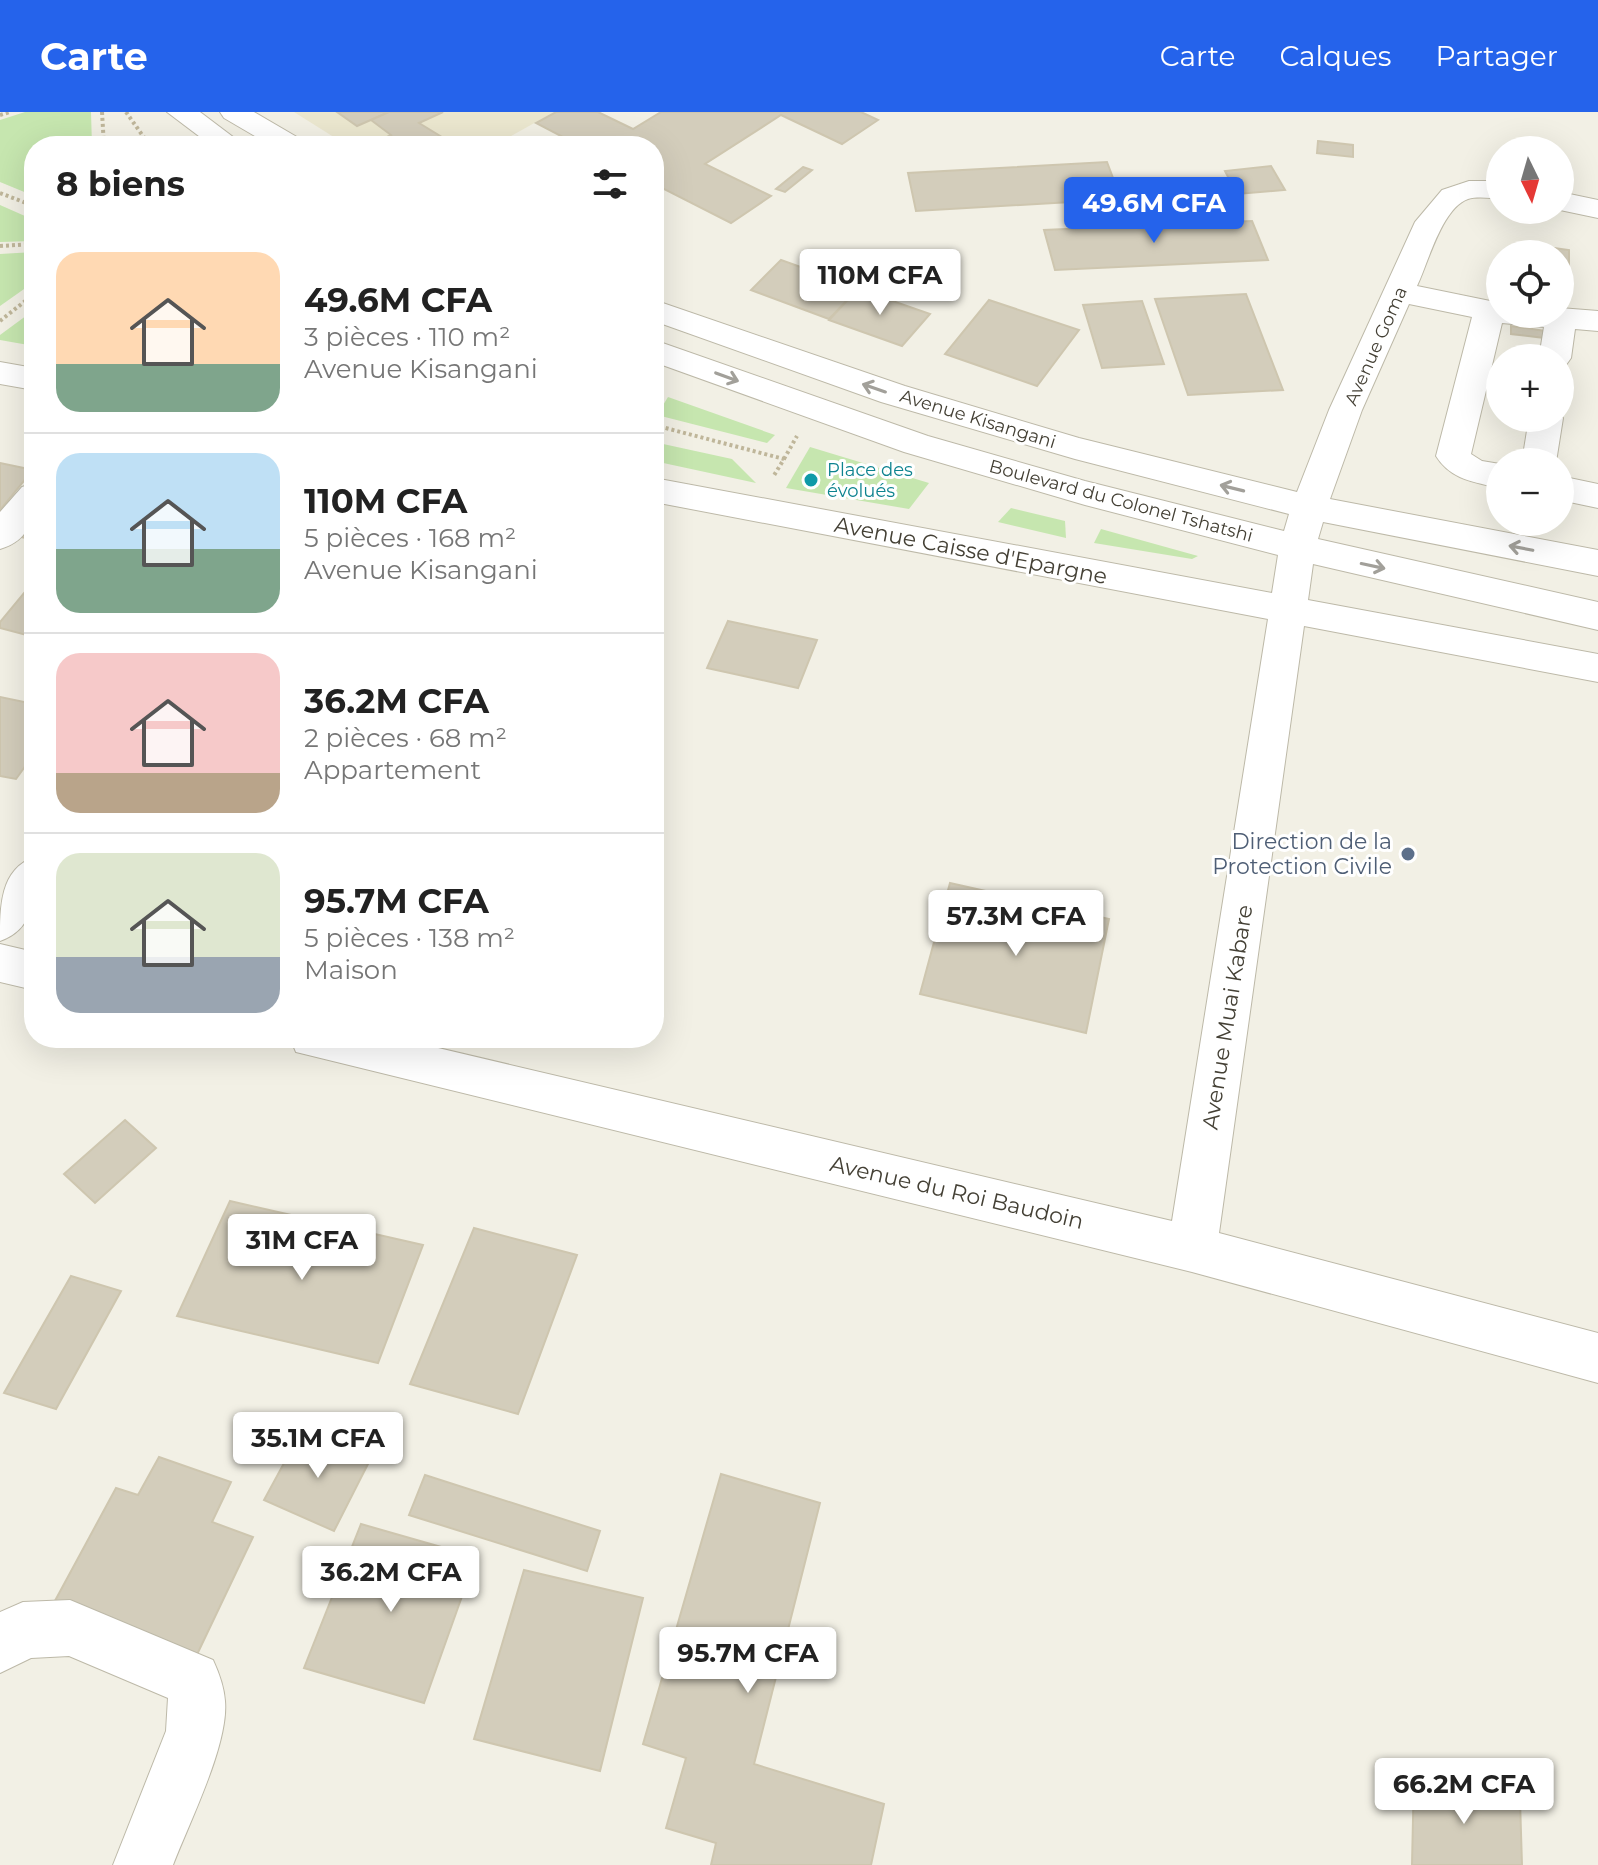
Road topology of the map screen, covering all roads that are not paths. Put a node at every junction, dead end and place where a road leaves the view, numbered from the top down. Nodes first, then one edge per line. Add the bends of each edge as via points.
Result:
1 (181, 112) edge
2 (234, 112) edge
3 (216, 136) edge
4 (275, 136) edge
5 (1486, 189) edge
6 (1574, 204) edge
7 (1598, 209) edge
8 (1399, 292) junction
9 (1486, 310) edge
10 (664, 314) edge
11 (1574, 320) edge
12 (1598, 321) edge
13 (1494, 328) edge
14 (664, 354) edge
15 (0, 373) edge
16 (24, 377) edge
17 (1486, 473) edge
18 (1574, 491) edge
19 (664, 492) edge
20 (1598, 496) edge
21 (24, 507) edge
22 (1308, 507) junction
23 (0, 536) edge
24 (1297, 549) junction
25 (1598, 563) edge
26 (1289, 610) junction
27 (1598, 616) edge
28 (1598, 668) edge
29 (24, 888) edge
30 (0, 923) edge
31 (0, 963) edge
32 (24, 969) edge
33 (354, 1048) edge
34 (1192, 1249) junction
35 (1598, 1358) edge
36 (0, 1645) edge
37 (143, 1865) edge

1 - 3 street
2 - 4 street
5 - 8 street, Avenue Goma via 1454,195 1436,212
6 - 7 street
8 - 9 street
8 - 22 street, Avenue Goma
22 -> 10 street, Avenue Kisangani via 1075,448 893,394
11 - 12 street
13 - 17 street via 1453,456 1458,464
14 -> 24 street, Boulevard du Colonel Tshatshi via 913,443
15 - 16 street
18 - 20 street
19 - 26 street, Avenue Caisse d'Epargne
21 - 23 street
22 - 24 street, Avenue Goma
25 -> 22 street
24 - 26 street, Avenue Muai Kabare
24 -> 27 street, Boulevard du Colonel Tshatshi
26 - 28 street, Avenue Caisse d'Epargne
26 - 34 street, Avenue Muai Kabare
29 - 30 street
31 - 32 street
33 - 34 street, Avenue du Roi Baudoin
34 - 35 street, Avenue du Roi Baudoin
36 - 37 street via 23,1630 70,1628 193,1680 195,1731

